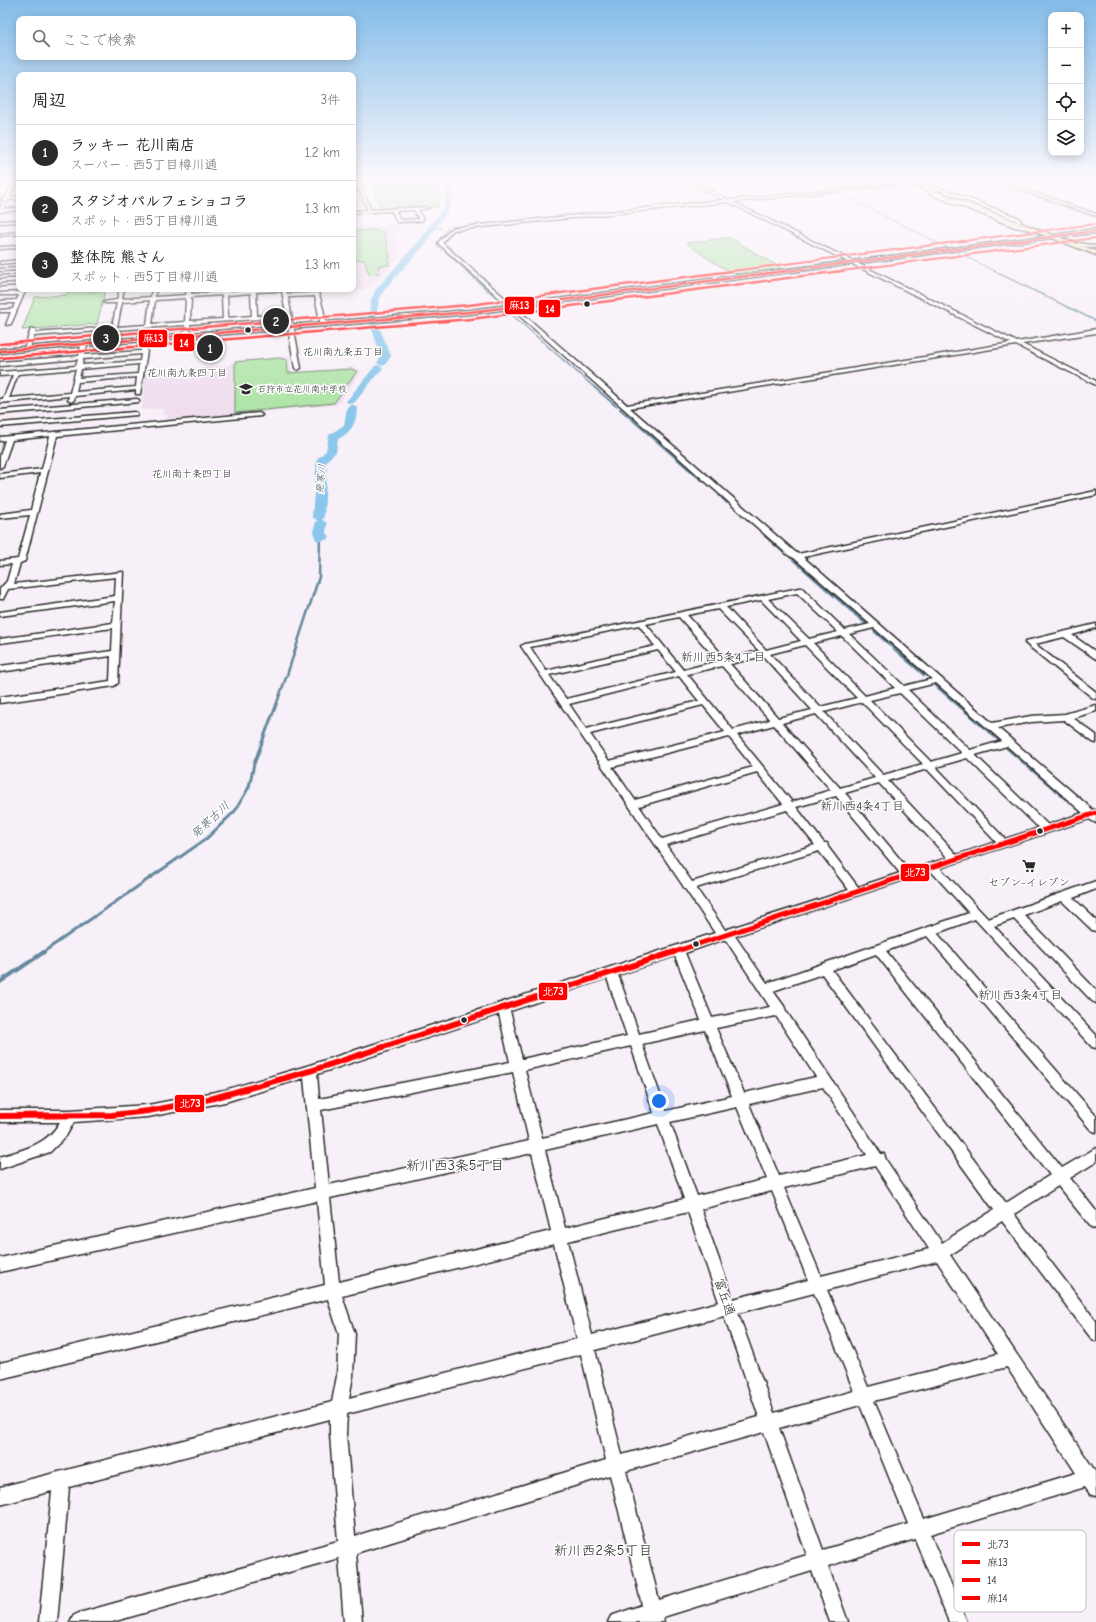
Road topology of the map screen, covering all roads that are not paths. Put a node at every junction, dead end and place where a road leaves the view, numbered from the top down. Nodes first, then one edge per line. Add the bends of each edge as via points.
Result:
1 (454, 256) edge
2 (837, 256) edge
3 (916, 256) edge
4 (16, 261) edge
5 (0, 262) edge
6 (854, 264) junction
7 (16, 269) edge
8 (0, 270) edge
9 (16, 276) edge
10 (0, 278) edge
11 (16, 284) edge
12 (0, 286) edge
13 (16, 292) edge
14 (22, 292) edge
15 (121, 292) edge
16 (153, 292) edge
17 (189, 292) edge
18 (217, 292) edge
19 (224, 292) edge
20 (253, 292) edge
21 (285, 292) edge
22 (0, 294) edge
23 (188, 296) junction
24 (286, 296) junction
25 (152, 299) junction
26 (18, 301) junction
27 (119, 301) junction
28 (0, 302) edge
29 (105, 302) dead end
30 (512, 308) junction
31 (14, 310) junction
32 (0, 311) edge
33 (289, 315) junction
34 (255, 317) junction
35 (226, 320) junction
36 (8, 321) dead end
37 (188, 323) junction
38 (324, 325) junction
39 (149, 326) junction
40 (291, 328) junction
41 (114, 329) junction
42 (1096, 331) edge
43 (187, 336) junction
44 (146, 339) junction
45 (111, 342) junction
46 (1017, 344) junction
47 (84, 345) junction
48 (27, 349) junction
49 (0, 351) edge
50 (144, 352) junction
51 (81, 358) junction
52 (143, 362) junction
53 (0, 364) edge
54 (78, 368) junction
55 (298, 368) dead end
56 (16, 373) junction
57 (0, 374) edge
58 (141, 375) junction
59 (76, 380) junction
60 (1096, 383) edge
61 (139, 388) junction
62 (72, 394) junction
63 (3, 400) edge
64 (137, 400) junction
65 (69, 407) junction
66 (625, 407) junction
67 (0, 412) edge
68 (135, 414) junction
69 (259, 415) dead end
70 (66, 419) junction
71 (0, 425) edge
72 (133, 427) junction
73 (62, 433) junction
74 (54, 434) junction
75 (9, 438) junction
76 (0, 439) edge
77 (0, 466) edge
78 (44, 471) junction
79 (0, 476) edge
80 (1096, 493) edge
81 (34, 512) junction
82 (0, 516) edge
83 (797, 556) junction
84 (19, 561) junction
85 (0, 563) edge
86 (5, 587) junction
87 (0, 597) edge
88 (762, 597) junction
89 (118, 598) junction
90 (720, 606) junction
91 (0, 614) edge
92 (681, 614) junction
93 (641, 623) junction
94 (117, 625) junction
95 (876, 625) junction
96 (1096, 626) edge
97 (844, 633) junction
98 (1066, 634) junction
99 (0, 641) edge
100 (806, 642) junction
101 (661, 648) junction
102 (115, 653) junction
103 (765, 653) junction
104 (1096, 656) edge
105 (725, 663) junction
106 (0, 669) edge
107 (544, 674) junction
108 (681, 674) junction
109 (938, 680) junction
110 (901, 690) junction
111 (1096, 696) edge
112 (862, 699) junction
113 (0, 700) edge
114 (564, 702) junction
115 (705, 702) junction
116 (1096, 708) edge
117 (818, 711) junction
118 (1066, 717) junction
119 (774, 722) junction
120 (991, 726) junction
121 (584, 732) junction
122 (731, 733) junction
123 (1096, 740) edge
124 (1010, 742) junction
125 (969, 755) junction
126 (607, 765) junction
127 (930, 766) junction
128 (760, 768) junction
129 (882, 780) junction
130 (838, 792) junction
131 (634, 804) junction
132 (790, 806) junction
133 (1095, 816) edge
134 (1046, 829) junction
135 (661, 843) junction
136 (1004, 843) junction
137 (823, 846) junction
138 (955, 860) junction
139 (933, 867) junction
140 (908, 875) junction
141 (1096, 885) edge
142 (690, 886) junction
143 (856, 892) junction
144 (1064, 896) junction
145 (1015, 913) junction
146 (977, 914) junction
147 (986, 924) junction
148 (1096, 927) edge
149 (929, 931) junction
150 (726, 935) junction
151 (878, 949) junction
152 (678, 950) junction
153 (824, 968) junction
154 (610, 972) junction
155 (765, 989) junction
156 (1096, 998) edge
157 (503, 1008) junction
158 (780, 1010) junction
159 (708, 1024) junction
160 (634, 1040) junction
161 (1096, 1043) edge
162 (517, 1066) junction
163 (310, 1071) junction
164 (826, 1081) junction
165 (740, 1100) junction
166 (313, 1106) junction
167 (0, 1116) edge
168 (70, 1116) junction
169 (661, 1117) junction
170 (1096, 1126) edge
171 (537, 1144) junction
172 (1096, 1154) edge
173 (879, 1159) junction
174 (0, 1163) edge
175 (1060, 1177) junction
176 (775, 1184) junction
177 (322, 1192) junction
178 (692, 1204) junction
179 (1004, 1212) junction
180 (1096, 1222) edge
181 (560, 1236) junction
182 (940, 1253) junction
183 (0, 1264) edge
184 (816, 1285) junction
185 (333, 1291) junction
186 (728, 1308) junction
187 (1096, 1333) edge
188 (586, 1345) junction
189 (1009, 1359) junction
190 (0, 1371) edge
191 (863, 1396) junction
192 (339, 1408) junction
193 (769, 1423) junction
194 (616, 1465) junction
195 (61, 1481) junction
196 (1092, 1483) edge
197 (0, 1496) edge
198 (919, 1530) junction
199 (347, 1547) junction
200 (817, 1561) junction
201 (653, 1616) edge
202 (48, 1622) edge
203 (79, 1622) edge
204 (353, 1622) edge
205 (617, 1622) edge
206 (839, 1622) edge
207 (958, 1622) edge

1 - 30 street
2 - 6 street
3 - 6 main road
4 - 5 street
6 - 30 main road
6 - 46 street
7 - 8 street
9 - 10 street
11 - 12 street
13 - 22 street
14 - 26 street
15 - 27 street
16 - 25 street
17 - 23 street
18 - 23 street
19 - 35 street
20 - 34 street
21 - 24 street
23 - 25 street
23 - 37 street
24 - 33 street
24 - 38 street via 317,294
25 - 27 street
25 - 39 street
26 - 28 street
26 - 31 street
27 - 29 street
27 - 41 street
30 - 38 main road via 467,315
30 - 66 street
31 - 32 street
31 - 36 street
33 - 34 street
33 - 40 street
34 - 35 street
35 - 37 street
37 - 39 street
37 - 43 street
38 - 40 main road
39 - 41 street
40 - 43 main road
40 - 55 street
41 - 45 street
41 - 48 street via 33,332
42 - 46 street
43 - 44 main road
44 - 45 main road
44 - 50 street
45 - 47 main road
46 - 60 street
46 - 66 street
47 - 48 main road
47 - 51 street
48 - 49 main road
50 - 51 street
50 - 52 street
51 - 53 street
51 - 54 street
52 - 54 street
52 - 58 street
54 - 56 street
54 - 59 street
56 - 57 street
56 - 63 street
58 - 59 street
58 - 61 street
59 - 62 street
61 - 62 street
61 - 64 street
62 - 63 street
62 - 65 street
64 - 65 street
64 - 68 street
65 - 67 street
65 - 70 street
66 - 83 street
68 - 70 street
68 - 72 street
69 - 72 street
70 - 71 street
70 - 73 street
72 - 73 street
73 - 74 street
74 - 75 street
74 - 78 street
75 - 76 street
75 - 77 street
78 - 79 street
78 - 81 street
80 - 83 street
81 - 82 street
81 - 84 street
83 - 95 street
84 - 85 street
84 - 86 street via 11,582
86 - 87 street
86 - 89 street via 120,574
88 - 90 street
88 - 97 street via 798,590
88 - 100 street
89 - 91 street
89 - 94 street
90 - 92 street
90 - 103 street
92 - 93 street
92 - 105 street
93 - 101 street
93 - 107 street via 526,646
94 - 99 street
94 - 102 street
95 - 97 street
95 - 109 street
96 - 98 street
97 - 100 street
97 - 110 street
98 - 104 street
98 - 111 street via 1029,643
100 - 103 street
100 - 112 street
101 - 107 street
101 - 108 street
102 - 106 street
102 - 113 street via 114,683
103 - 105 street
103 - 117 street
105 - 108 street
105 - 119 street
107 - 114 street
108 - 114 street
108 - 115 street
109 - 110 street
109 - 120 street
110 - 112 street
110 - 125 street
112 - 117 street
112 - 127 street
114 - 121 street
115 - 121 street
115 - 122 street
116 - 118 street
117 - 119 street
117 - 129 street
118 - 120 street via 1031,719
118 - 123 street
119 - 122 street
119 - 130 street
120 - 124 street
121 - 126 street
122 - 126 street
122 - 128 street
124 - 125 street
124 - 133 street
125 - 127 street
125 - 134 street
126 - 131 street
127 - 129 street
127 - 136 street
128 - 131 street
128 - 132 street
129 - 130 street
129 - 138 street
130 - 132 street
130 - 140 street
131 - 135 street
132 - 135 street
132 - 137 street
133 - 134 street
134 - 136 street
135 - 142 street
136 - 138 street
137 - 142 street
137 - 143 street
138 - 139 street
139 - 140 street
139 - 146 street
140 - 143 street
141 - 144 street
142 - 150 street
143 - 150 street
144 - 145 street
144 - 148 street
145 - 147 street
145 - 156 street
146 - 147 street
146 - 149 street
147 - 161 street
149 - 151 street
149 - 170 street
150 - 152 street
150 - 155 street
151 - 153 street
151 - 175 street
152 - 154 street
152 - 159 street
153 - 155 street
153 - 179 street
154 - 157 street
154 - 160 street, 富丘通
155 - 158 street
157 - 162 street
157 - 163 street
158 - 159 street
158 - 164 street
159 - 160 street
159 - 165 street
160 - 162 street
160 - 169 street, 富丘通
162 - 166 street
162 - 171 street
163 - 166 street
163 - 168 street via 225,1096 148,1111
164 - 165 street
164 - 173 street
165 - 169 street
165 - 176 street
166 - 177 street
167 - 168 street
168 - 174 street via 61,1132 45,1148
169 - 171 street
169 - 178 street, 富丘通
171 - 177 street
171 - 181 street
172 - 175 street
173 - 176 street
173 - 182 street
175 - 179 street
175 - 180 street
176 - 178 street
176 - 184 street
177 - 183 street
177 - 185 street
178 - 181 street
178 - 186 street, 富丘通
179 - 182 street
179 - 187 street
181 - 185 street
181 - 188 street
182 - 184 street
182 - 189 street
184 - 186 street
184 - 191 street
185 - 190 street
185 - 192 street via 348,1334 345,1376
186 - 188 street
186 - 193 street, 富丘通
188 - 192 street
188 - 194 street
189 - 191 street
189 - 196 street
191 - 193 street
191 - 198 street
192 - 195 street
192 - 199 street via 338,1434
193 - 194 street
193 - 200 street, 富丘通
194 - 199 street
194 - 201 street
195 - 197 street
195 - 202 street
196 - 198 street
198 - 200 street
198 - 207 street
199 - 203 street
199 - 204 street
200 - 201 street
200 - 206 street, 富丘通
201 - 205 street

